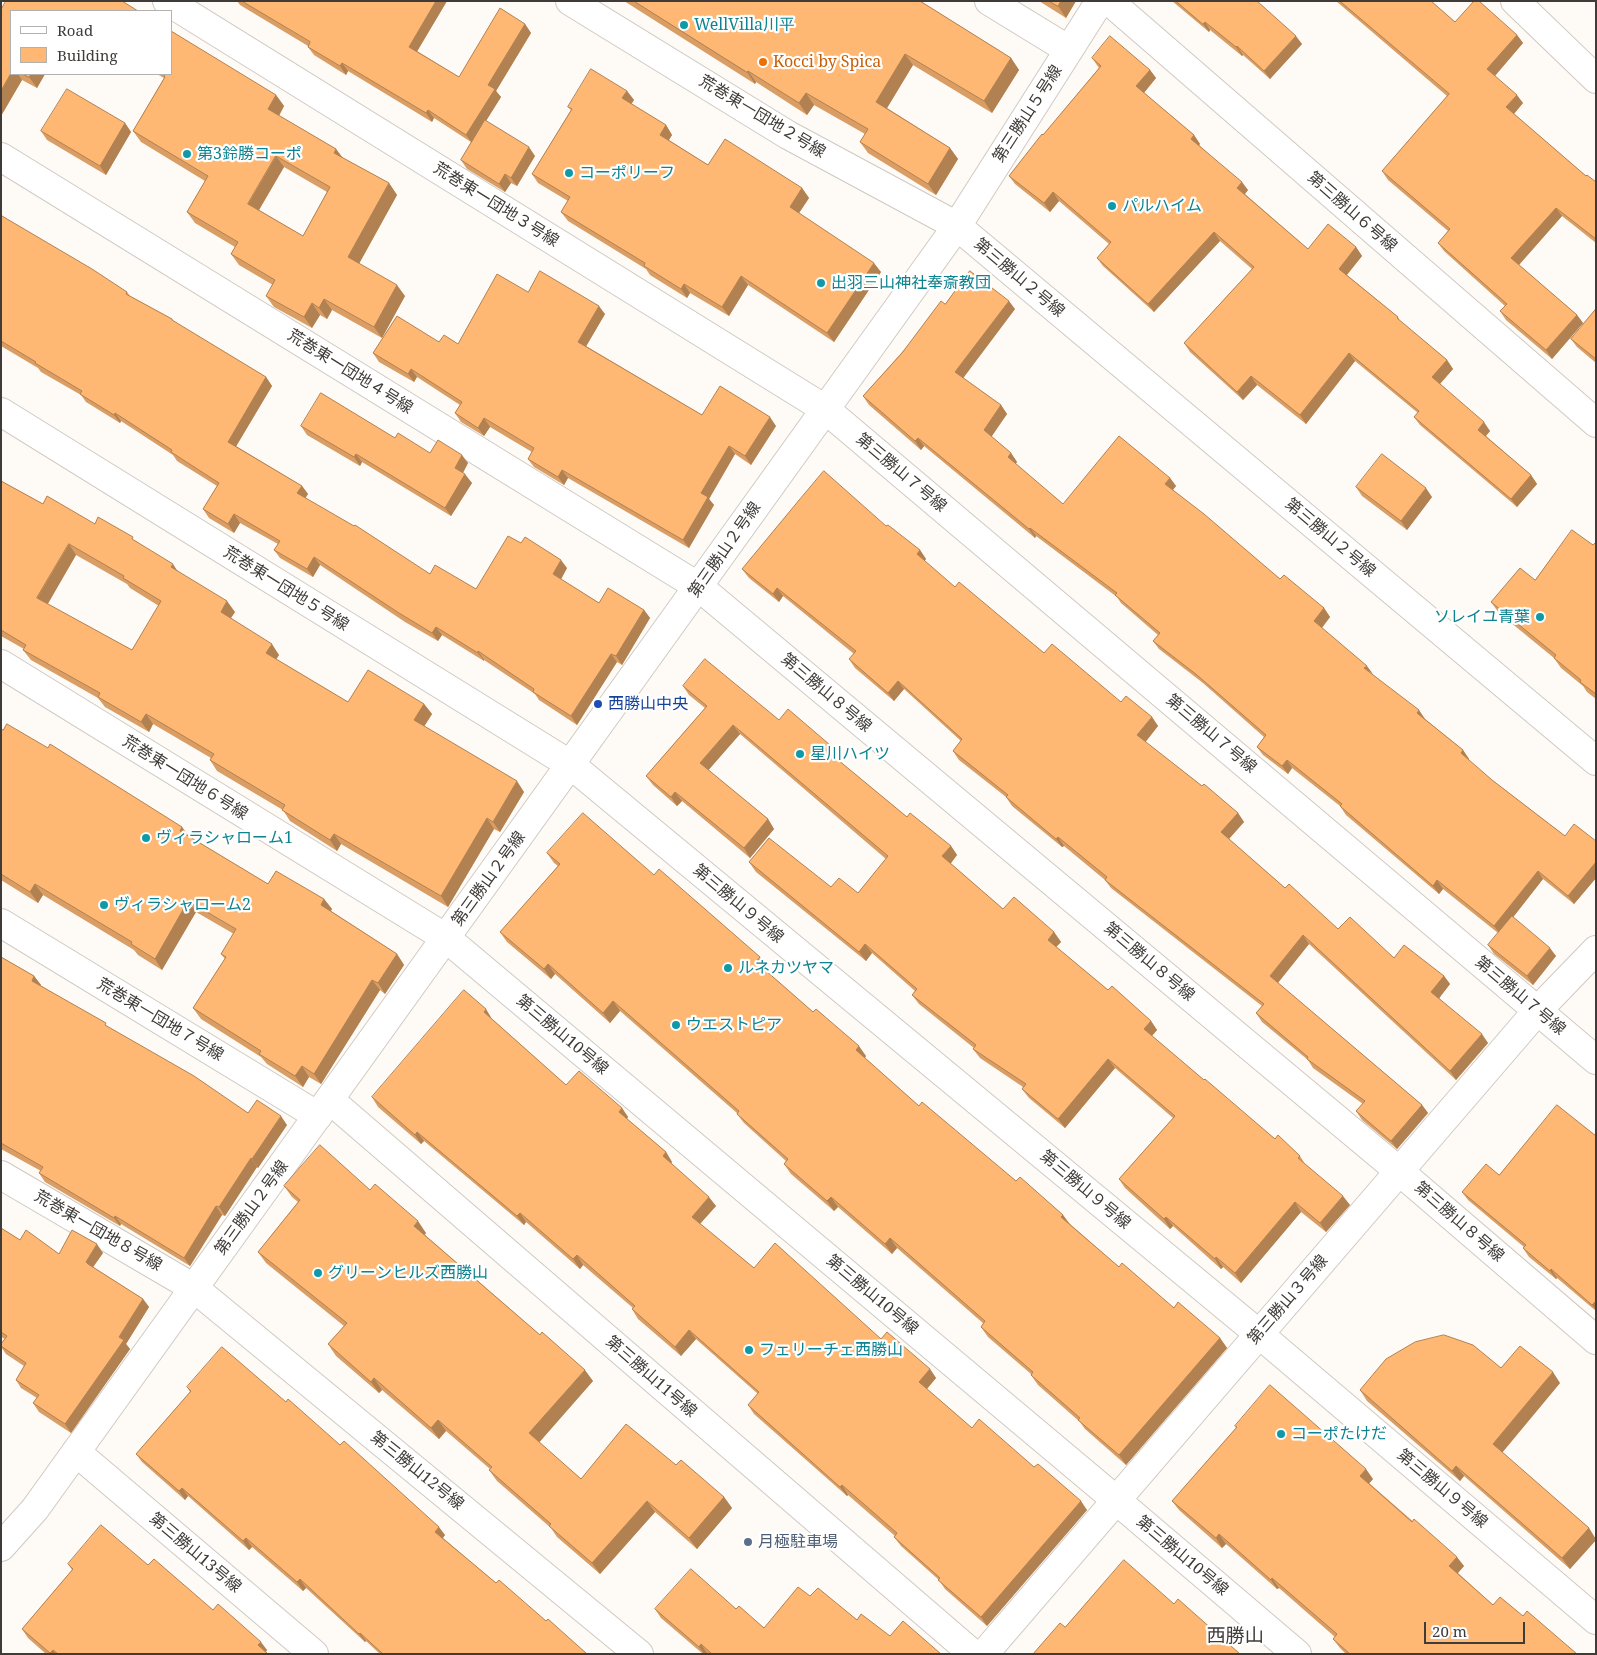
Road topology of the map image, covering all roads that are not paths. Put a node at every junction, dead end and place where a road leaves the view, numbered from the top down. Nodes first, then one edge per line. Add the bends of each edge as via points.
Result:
1 (167, 1) edge
2 (570, 1) edge
3 (989, 1) edge
4 (1100, 1) edge
5 (1108, 1) edge
6 (1515, 1) edge
7 (1069, 50) junction
8 (1596, 79) edge
9 (1, 157) edge
10 (957, 226) junction
11 (825, 409) junction
12 (1, 412) edge
13 (1596, 423) edge
14 (699, 587) junction
15 (1, 664) edge
16 (1596, 761) edge
17 (570, 765) junction
18 (1, 922) edge
19 (446, 938) junction
20 (1596, 950) edge
21 (1538, 1010) junction
22 (1596, 1060) edge
23 (324, 1108) junction
24 (1399, 1171) junction
25 (1, 1175) edge
26 (194, 1288) junction
27 (1259, 1334) junction
28 (1596, 1340) edge
29 (76, 1452) junction
30 (1116, 1500) junction
31 (1, 1546) edge
32 (1596, 1620) edge
33 (314, 1654) edge
34 (639, 1654) edge
35 (973, 1654) edge
36 (984, 1654) edge
37 (1297, 1654) edge

1 - 11 street, 荒巻東一団地３号線
2 - 10 street, 荒巻東一団地２号線 via 788,135
3 - 7 street
4 - 7 street, 第三勝山５号線
5 - 13 street, 第三勝山６号線
6 - 8 street
7 - 10 street, 第三勝山５号線
9 - 14 street, 荒巻東一団地４号線
10 - 11 street, 第三勝山２号線
10 - 16 street, 第三勝山２号線
11 - 14 street, 第三勝山２号線
11 - 21 street, 第三勝山７号線
12 - 17 street, 荒巻東一団地５号線
14 - 17 street, 第三勝山２号線
14 - 24 street, 第三勝山８号線
15 - 19 street, 荒巻東一団地６号線
17 - 19 street, 第三勝山２号線
17 - 27 street, 第三勝山９号線
18 - 23 street, 荒巻東一団地７号線
19 - 23 street, 第三勝山２号線
19 - 30 street, 第三勝山10号線
20 - 21 street, 第三勝山３号線
21 - 22 street, 第三勝山７号線
21 - 24 street, 第三勝山３号線
23 - 26 street, 第三勝山２号線
23 - 35 street, 第三勝山11号線
24 - 27 street, 第三勝山３号線
24 - 28 street, 第三勝山８号線
25 - 26 street, 荒巻東一団地８号線
26 - 29 street, 第三勝山２号線
26 - 34 street, 第三勝山12号線
27 - 30 street, 第三勝山３号線
27 - 32 street, 第三勝山９号線
29 - 31 street, 第三勝山２号線 via 35,1509
29 - 33 street, 第三勝山13号線
30 - 36 street, 第三勝山３号線
30 - 37 street, 第三勝山10号線

